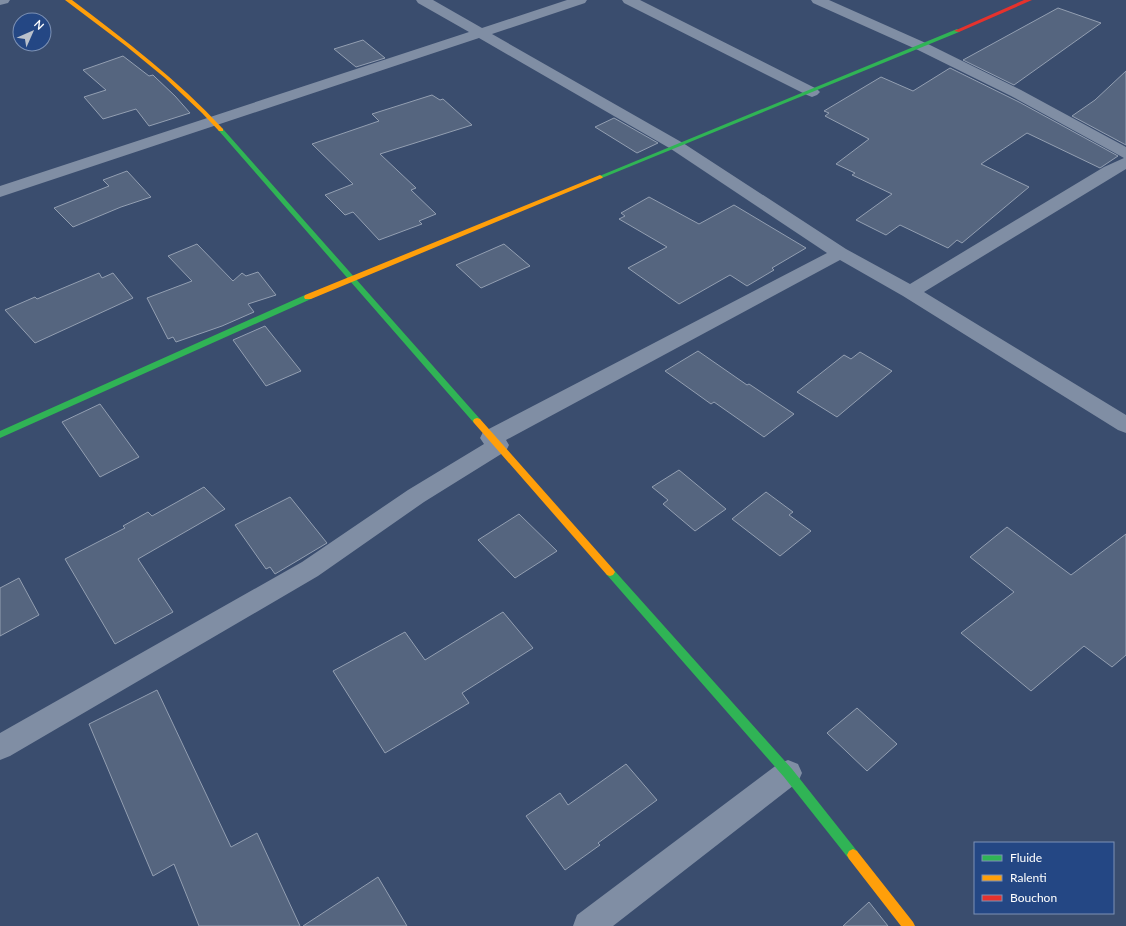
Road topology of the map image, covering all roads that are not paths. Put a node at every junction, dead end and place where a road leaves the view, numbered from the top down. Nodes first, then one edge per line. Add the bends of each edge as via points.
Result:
1 (68, 0) edge
2 (423, 0) edge
3 (580, 0) edge
4 (629, 0) edge
5 (818, 0) edge
6 (1029, 0) edge
7 (479, 32) junction
8 (923, 47) junction
9 (812, 92) junction
10 (213, 121) junction
11 (677, 146) junction
12 (1126, 154) edge
13 (1126, 163) edge
14 (0, 192) edge
15 (840, 253) junction
16 (352, 278) junction
17 (910, 292) junction
18 (1126, 426) edge
19 (0, 436) edge
20 (494, 442) junction
21 (0, 747) edge
22 (788, 773) junction
23 (588, 926) edge
24 (909, 926) edge

1 - 10 street via 125,41 181,88
2 - 7 street
3 - 7 street
4 - 9 street
5 - 8 street
6 - 8 street
7 - 10 street
7 - 11 street
8 - 9 street
8 - 12 street via 1016,93
9 - 11 street
10 - 14 street
10 - 16 street
11 - 15 street
11 - 16 street
13 - 17 street
15 - 17 street
15 - 20 street
16 - 19 street
16 - 20 street
17 - 18 street
20 - 21 street via 310,569
20 - 22 street
22 - 23 street
22 - 24 street

